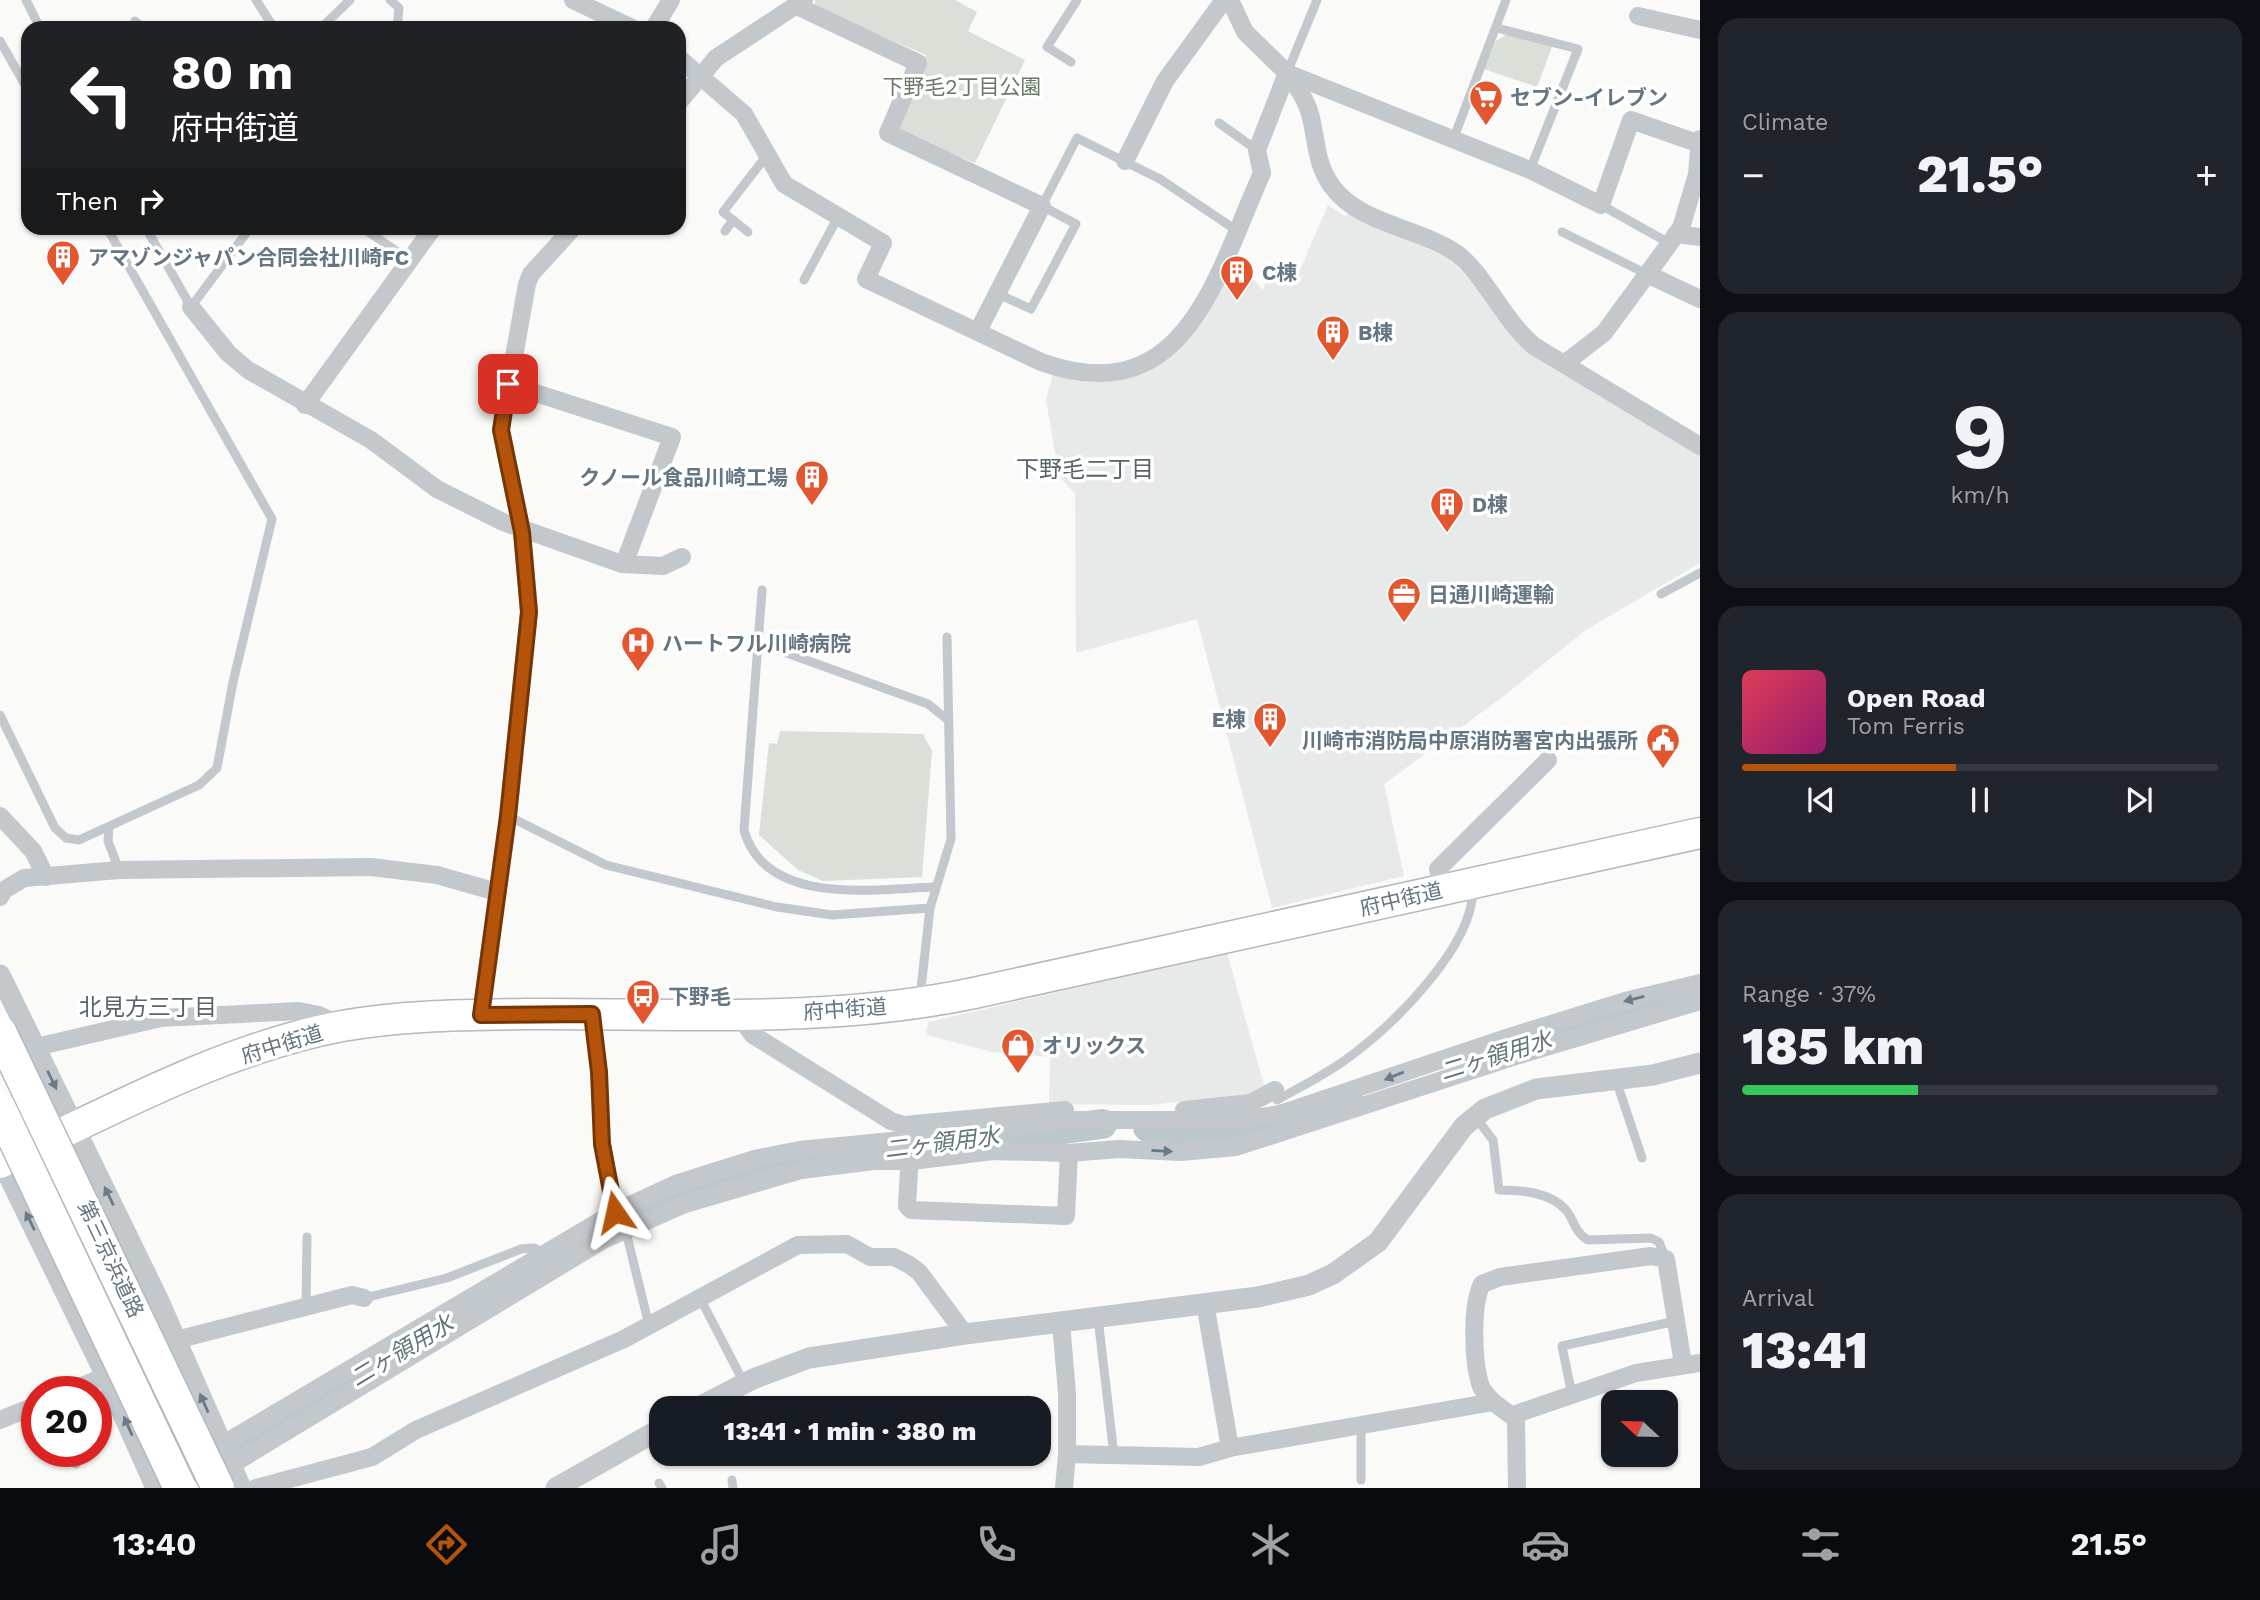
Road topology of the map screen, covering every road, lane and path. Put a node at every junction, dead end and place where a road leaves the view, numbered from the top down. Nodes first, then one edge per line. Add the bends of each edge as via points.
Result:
1 (26, 0) edge
2 (256, 0) edge
3 (350, 0) edge
4 (390, 0) edge
5 (573, 0) edge
6 (671, 0) edge
7 (1077, 0) edge
8 (1224, 0) edge
9 (1230, 0) edge
10 (1317, 0) edge
11 (1506, 0) edge
12 (801, 3) edge
13 (1638, 16) dead end
14 (36, 21) edge
15 (270, 21) edge
16 (328, 21) edge
17 (398, 21) edge
18 (617, 21) edge
19 (658, 21) edge
20 (1497, 28) junction
21 (1700, 30) edge
22 (0, 41) edge
23 (1071, 62) dead end
24 (686, 64) edge
25 (1287, 72) junction
26 (701, 76) junction
27 (21, 78) edge
28 (686, 94) edge
29 (1219, 123) dead end
30 (1452, 141) junction
31 (1700, 142) edge
32 (1256, 150) junction
33 (767, 155) junction
34 (1125, 161) junction
35 (1531, 170) junction
36 (1601, 205) junction
37 (1042, 206) junction
38 (838, 217) junction
39 (733, 220) junction
40 (1236, 230) junction
41 (725, 231) dead end
42 (748, 232) dead end
43 (1562, 232) dead end
44 (111, 235) edge
45 (150, 235) edge
46 (245, 235) edge
47 (373, 235) edge
48 (428, 235) edge
49 (567, 235) edge
50 (1700, 237) edge
51 (1673, 238) junction
52 (409, 260) junction
53 (1647, 274) junction
54 (804, 280) dead end
55 (998, 293) junction
56 (1700, 299) edge
57 (191, 307) junction
58 (978, 331) junction
59 (1564, 365) junction
60 (508, 384) junction
61 (304, 405) junction
62 (1700, 446) edge
63 (522, 532) junction
64 (682, 557) dead end
65 (624, 564) junction
66 (1700, 573) edge
67 (762, 590) dead end
68 (1661, 594) dead end
69 (947, 637) dead end
70 (758, 647) junction
71 (0, 715) edge
72 (948, 720) junction
73 (1548, 760) dead end
74 (0, 816) edge
75 (508, 816) junction
76 (109, 827) junction
77 (1700, 833) edge
78 (119, 870) junction
79 (46, 877) junction
80 (1473, 883) junction
81 (936, 887) junction
82 (1443, 890) junction
83 (498, 892) junction
84 (0, 897) edge
85 (930, 908) junction
86 (0, 975) edge
87 (1700, 983) edge
88 (1700, 1001) edge
89 (919, 1002) junction
90 (592, 1014) junction
91 (737, 1014) junction
92 (481, 1015) junction
93 (342, 1026) junction
94 (0, 1031) edge
95 (36, 1046) junction
96 (0, 1056) edge
97 (1700, 1063) edge
98 (1616, 1080) junction
99 (0, 1095) edge
100 (1276, 1095) joint
101 (0, 1110) edge
102 (1475, 1117) junction
103 (76, 1127) junction
104 (909, 1144) junction
105 (36, 1146) junction
106 (1069, 1153) junction
107 (1642, 1158) dead end
108 (1, 1161) edge
109 (621, 1218) junction
110 (307, 1237) dead end
111 (543, 1253) junction
112 (1666, 1259) junction
113 (364, 1298) joint
114 (701, 1298) junction
115 (1205, 1303) junction
116 (306, 1307) junction
117 (1098, 1317) junction
118 (1676, 1321) junction
119 (1061, 1323) junction
120 (649, 1325) junction
121 (965, 1334) junction
122 (176, 1340) junction
123 (1692, 1364) edge
124 (106, 1376) edge
125 (744, 1383) junction
126 (112, 1386) edge
127 (1572, 1395) junction
128 (720, 1396) edge
129 (1493, 1402) junction
130 (21, 1411) edge
131 (1513, 1415) junction
132 (0, 1420) edge
133 (1361, 1426) junction
134 (649, 1435) edge
135 (222, 1444) junction
136 (1230, 1448) junction
137 (1067, 1454) junction
138 (1114, 1455) junction
139 (224, 1476) edge
140 (1362, 1480) dead end
141 (171, 1482) edge
142 (203, 1488) edge
143 (241, 1488) edge
144 (256, 1488) edge
145 (556, 1488) edge
146 (1064, 1488) edge
147 (1517, 1488) edge

1 - 14 lane
2 - 15 lane
3 - 16 lane
4 - 17 lane via 399,8
5 - 18 street
6 - 19 street
7 - 23 lane via 1047,47
8 - 34 street via 1165,81
9 - 25 street via 1245,32
10 - 25 lane
11 - 20 lane
12 - 26 street via 716,58
12 - 37 street via 918,63 888,133
13 - 21 street
20 - 30 lane
20 - 35 lane via 1578,49
22 - 27 lane
24 - 26 street
25 - 30 street
25 - 32 street
25 - 59 street via 1303,94 1320,166 1343,200 1459,255 1517,332
26 - 28 street
26 - 33 street via 744,114
29 - 32 lane
30 - 35 street
31 - 36 street via 1631,120
31 - 51 street via 1688,212
32 - 40 street via 1262,173
33 - 38 street via 784,184
33 - 39 lane via 723,212
34 - 37 lane via 1077,138
34 - 40 lane
35 - 36 street
36 - 51 lane
37 - 55 street
37 - 55 lane via 1076,224 1031,309
38 - 54 lane
38 - 58 street via 883,243 866,279
39 - 41 lane
39 - 42 lane
40 - 58 street via 1191,326 1168,351 1147,363 1097,375 1065,370
43 - 53 lane
44 - 76 lane via 272,519 217,768 199,785
45 - 57 lane
46 - 57 lane
47 - 52 lane
48 - 52 street
49 - 60 street via 527,284
50 - 51 street
51 - 53 street
52 - 61 street
53 - 56 street
53 - 59 street via 1604,333
55 - 58 street
57 - 61 street via 228,353
59 - 62 street
60 - 63 street via 501,430
60 - 65 street via 671,437
61 - 63 street via 371,440 437,489
63 - 65 street
63 - 75 street via 529,612
64 - 65 street via 663,566
66 - 68 lane
67 - 70 lane
69 - 72 lane
70 - 72 lane via 770,647 928,705
70 - 81 lane via 744,830 749,849 777,872 826,890
71 - 76 lane via 55,828 66,838 79,840
72 - 81 lane via 951,839
73 - 82 street via 1438,869
74 - 79 street via 33,851
75 - 83 street
75 - 85 lane via 606,865 776,907 832,915
76 - 78 lane via 108,841
77 - 80 highway, 府中街道
78 - 79 street
78 - 83 street via 371,867 436,875
79 - 84 street via 24,878
80 - 82 highway, 府中街道
80 - 100 lane via 1470,916 1458,942 1390,1021 1349,1057
81 - 85 lane
82 - 89 highway, 府中街道
83 - 92 street
85 - 89 lane
86 - 95 street
87 -> 104 street via 1519,1034 1280,1114 1242,1120 1059,1120
106 -> 88 street via 1236,1147
89 - 91 highway, 府中街道
90 - 91 highway, 府中街道
90 - 92 highway, 府中街道
90 - 109 lane via 602,1144
91 - 104 street via 753,1035 891,1121
92 - 93 highway, 府中街道
93 - 95 street via 299,1011 161,1018
93 - 103 highway, 府中街道 via 250,1051
94 - 139 highway, 第三京浜道路, bridge
95 - 96 street
95 -> 103 street
96 - 105 street
97 - 98 street
98 - 102 street via 1536,1089 1507,1098
98 - 107 lane
99 - 105 street
100 - 104 street via 1250,1103 1176,1111 1039,1110
101 - 141 highway, 第三京浜道路, bridge
102 - 112 lane via 1493,1140 1499,1190 1523,1190 1558,1203 1588,1240 1651,1238 1659,1242
102 - 115 street via 1378,1242 1353,1261 1309,1285
103 - 105 highway, 府中街道
122 -> 103 street
104 - 106 street
104 - 106 street via 907,1206 911,1210 1066,1216
104 - 109 street via 799,1150 754,1159 678,1183
105 - 108 highway, 府中街道
105 - 141 street via 118,1295
124 -> 108 street
109 - 111 street
109 - 120 lane
109 - 139 street via 572,1258
110 - 116 lane
111 - 113 lane via 522,1249 447,1278
111 - 135 street
112 - 118 street
112 - 129 street via 1651,1256 1500,1277 1482,1284 1475,1297 1475,1362 1481,1387
113 - 116 street via 352,1296
114 - 120 street
114 - 121 street via 798,1245 848,1244 870,1257 894,1257 919,1272
114 - 125 lane
115 - 117 street
115 - 136 street
116 - 122 street
117 - 119 street
117 - 138 lane
118 - 123 street
118 - 127 lane via 1562,1346
119 - 121 street
119 - 137 street
120 - 144 street via 416,1430 372,1457
121 - 125 street via 809,1358
135 -> 122 street
123 - 127 street via 1636,1373
125 - 128 street
141 -> 126 street
127 - 131 street
129 - 131 street
129 - 133 street
130 - 132 street
131 - 147 street
133 - 136 street
133 - 140 lane
134 - 145 street
135 - 139 street
135 - 141 street
136 - 138 street via 1199,1457
137 - 138 street
137 - 146 street
139 - 143 street
141 - 142 street

